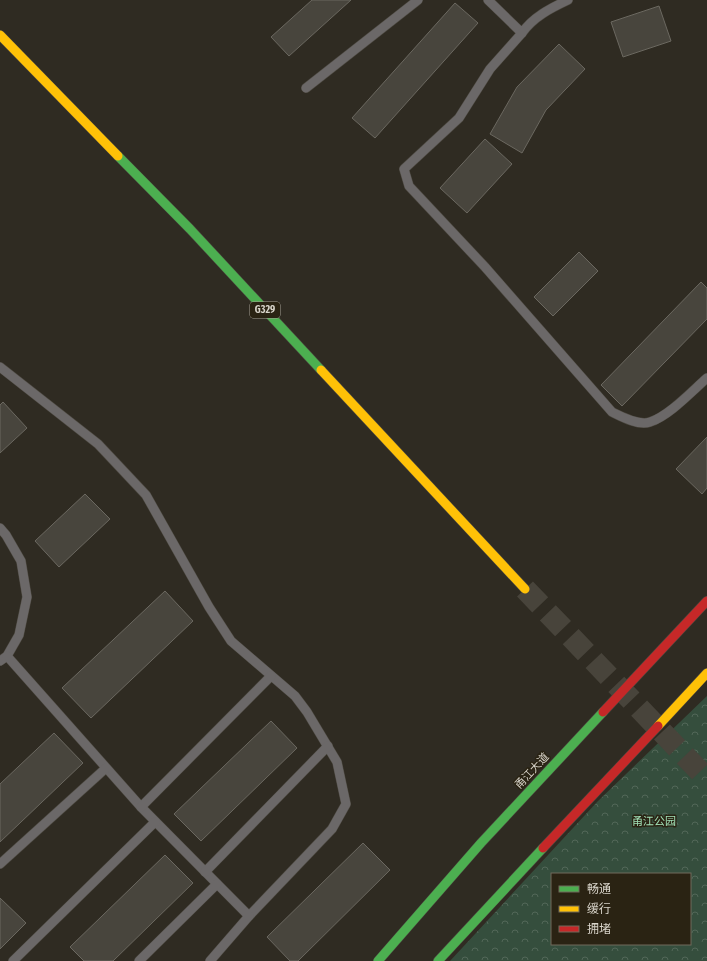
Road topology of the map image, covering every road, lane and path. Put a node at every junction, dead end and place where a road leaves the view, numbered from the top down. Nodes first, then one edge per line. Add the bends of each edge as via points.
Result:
1 (418, 0) edge
2 (488, 0) edge
3 (568, 0) edge
4 (522, 33) junction
5 (0, 35) edge
6 (306, 88) dead end
7 (0, 366) edge
8 (707, 378) edge
9 (0, 528) edge
10 (525, 589) tunnel mouth
11 (707, 601) edge
12 (3, 658) edge
13 (707, 673) edge
14 (271, 676) junction
15 (328, 746) junction
16 (106, 768) junction
17 (141, 807) junction
18 (155, 822) junction
19 (0, 864) edge
20 (205, 872) junction
21 (217, 884) junction
22 (249, 916) junction
23 (13, 961) edge
24 (138, 961) edge
25 (210, 961) edge
26 (378, 961) edge
27 (438, 961) edge

1 - 6 lane
2 - 4 lane
3 - 4 lane via 528,24
4 - 8 lane via 490,69 459,118 404,168 408,186 485,267 612,412 630,421 649,423 669,412
5 - 10 main road, G329 via 190,229
7 - 14 lane via 98,444 146,495 231,641
9 - 12 lane via 21,561 28,597 19,635
11 - 26 main road, 甬江大道 via 481,843
12 - 16 lane
13 - 27 main road
14 - 15 lane via 295,696
14 - 17 lane
15 - 20 lane
15 - 22 lane via 337,762 346,804 332,829
16 - 17 lane
16 - 19 lane
17 - 18 lane
18 - 20 lane
18 - 23 lane
20 - 21 lane
21 - 22 lane
21 - 24 lane
22 - 25 lane

